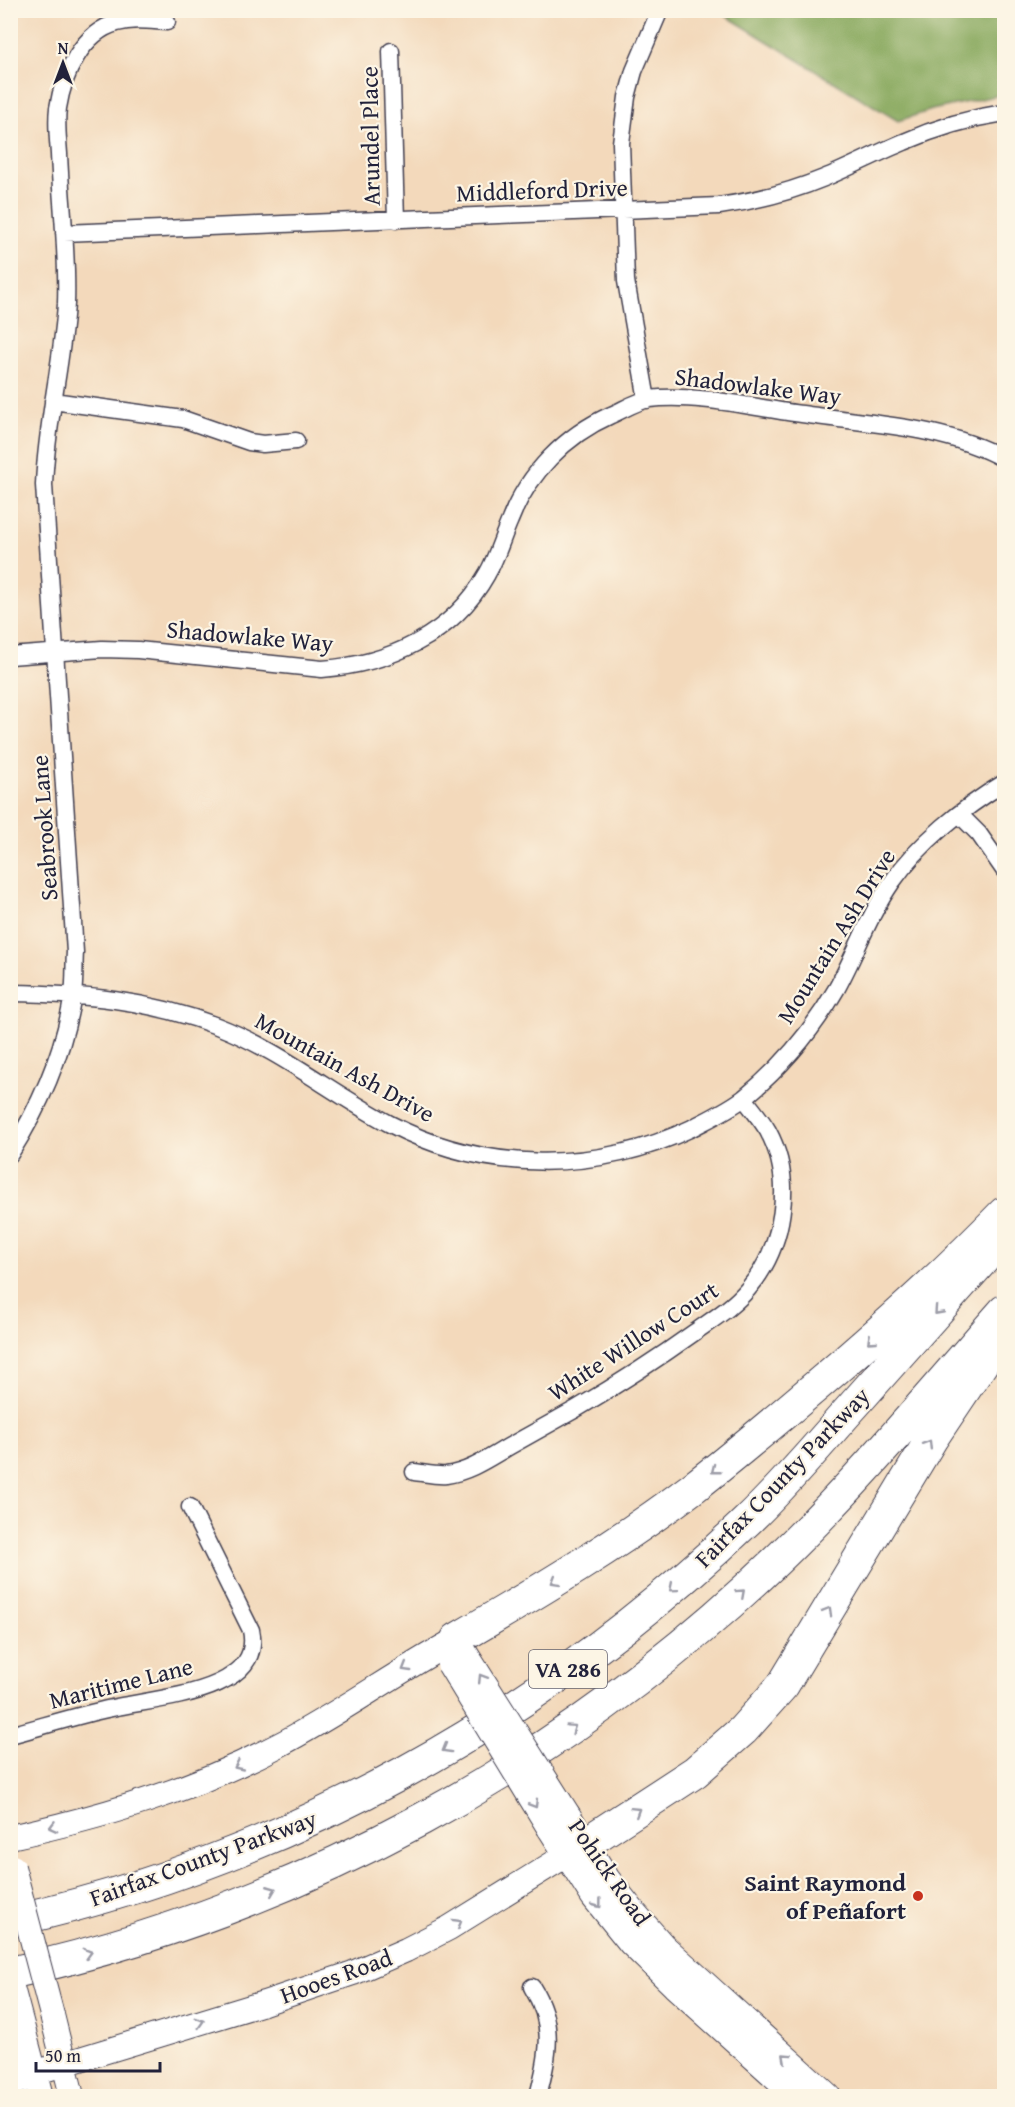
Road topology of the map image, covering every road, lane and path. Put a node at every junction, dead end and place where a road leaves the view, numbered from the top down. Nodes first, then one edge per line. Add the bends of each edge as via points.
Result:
1 (660, 10) edge
2 (167, 22) dead end
3 (392, 51) dead end
4 (1005, 112) edge
5 (623, 212) junction
6 (396, 220) junction
7 (64, 233) junction
8 (647, 399) junction
9 (53, 401) junction
10 (296, 441) dead end
11 (1005, 459) edge
12 (55, 653) junction
13 (10, 656) edge
14 (1005, 783) edge
15 (960, 815) junction
16 (1005, 870) edge
17 (10, 993) edge
18 (73, 994) junction
19 (744, 1098) junction
20 (10, 1154) edge
21 (1005, 1213) edge
22 (1005, 1236) edge
23 (1005, 1311) edge
24 (1005, 1334) edge
25 (414, 1472) dead end
26 (190, 1507) dead end
27 (453, 1651) junction
28 (10, 1735) edge
29 (10, 1837) edge
30 (576, 1849) junction
31 (12, 1863) edge
32 (10, 1921) edge
33 (10, 1972) edge
34 (10, 1980) edge
35 (532, 1987) dead end
36 (64, 2063) junction
37 (29, 2083) edge
38 (72, 2097) edge
39 (538, 2097) edge
40 (796, 2097) edge
41 (829, 2097) edge

1 - 5 street via 627,97 621,143
2 - 7 street, Seabrook Lane via 132,20 98,31 68,72 57,110
3 - 6 street, Arundel Place
4 - 5 street, Middleford Drive via 938,129 772,196 719,206
5 - 6 street, Middleford Drive
5 - 8 street via 626,281
6 - 7 street, Middleford Drive
7 - 9 street, Seabrook Lane via 66,307
8 - 11 street, Shadowlake Way via 701,400 939,434 985,448
8 - 12 street, Shadowlake Way via 587,427 555,453 518,503 497,555 471,597 429,636 388,657 350,667 322,669 138,650
9 - 10 street via 183,419 249,442
9 - 12 street, Seabrook Lane via 44,485
12 - 13 street, Shadowlake Way
12 - 18 street, Seabrook Lane via 74,916
14 - 15 street, Mountain Ash Drive
15 - 16 street
15 - 19 street, Mountain Ash Drive via 906,863 876,908 822,1013 780,1065
17 - 18 street, Mountain Ash Drive
18 - 19 street, Mountain Ash Drive via 144,1004 219,1026 283,1058 392,1125 423,1139 488,1158 559,1162 631,1151 679,1134
18 - 20 street, Seabrook Lane via 52,1075 38,1108
19 - 25 street, White Willow Court via 769,1133 777,1154 783,1200 775,1243 748,1289 650,1364 473,1467 445,1475
21 -> 27 highway via 894,1320 693,1488
22 -> 32 highway, Fairfax County Parkway / VA 286 via 750,1518 645,1611 534,1694 419,1765 284,1832 126,1890
33 -> 23 highway, Fairfax County Parkway / VA 286 via 131,1941 278,1888 418,1821 543,1748 689,1639 777,1560
30 -> 24 highway via 695,1773 770,1700 798,1661 932,1438
26 - 28 street, Maritime Lane via 251,1630 253,1646 247,1661 234,1674 197,1692 112,1708
27 -> 29 main road via 226,1771 135,1805
30 -> 27 main road, Pohick Road, bridge via 569,1816
27 -> 30 main road, Pohick Road, bridge via 549,1828
36 -> 30 main road, Hooes Road via 353,1973 449,1928
30 -> 40 main road, Pohick Road via 593,1897 631,1944
41 -> 30 main road, Pohick Road via 663,1945
31 - 36 main road, bridge
34 - 37 main road, Hooes Road via 22,2024
35 - 39 street via 544,2010 549,2041
36 - 37 main road, Hooes Road
36 - 38 main road

